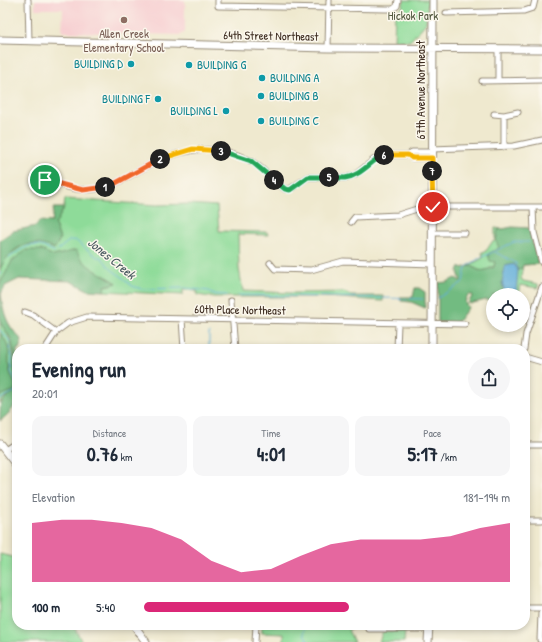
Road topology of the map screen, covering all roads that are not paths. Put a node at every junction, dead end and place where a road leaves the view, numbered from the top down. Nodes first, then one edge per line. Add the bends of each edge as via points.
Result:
1 (28, 0) edge
2 (218, 0) edge
3 (328, 0) edge
4 (398, 0) edge
5 (432, 0) edge
6 (535, 0) edge
7 (328, 9) junction
8 (446, 13) dead end
9 (0, 40) edge
10 (29, 41) junction
11 (328, 48) junction
12 (542, 49) edge
13 (432, 50) junction
14 (498, 50) junction
15 (498, 80) junction
16 (542, 80) edge
17 (482, 81) dead end
18 (518, 112) dead end
19 (494, 114) dead end
20 (504, 116) junction
21 (542, 140) edge
22 (504, 147) junction
23 (432, 153) junction
24 (45, 180) dead end
25 (433, 207) junction
26 (533, 207) junction
27 (542, 207) edge
28 (351, 222) dead end
29 (432, 233) junction
30 (465, 233) dead end
31 (270, 263) dead end
32 (542, 263) edge
33 (432, 264) junction
34 (542, 287) edge
35 (231, 300) dead end
36 (25, 312) dead end
37 (182, 319) junction
38 (232, 320) junction
39 (398, 324) junction
40 (432, 324) junction
41 (465, 324) dead end
42 (56, 332) junction
43 (49, 344) edge
44 (184, 344) edge
45 (234, 344) edge
46 (397, 344) edge
47 (432, 344) edge
48 (525, 344) edge
49 (530, 358) edge
50 (542, 362) edge
51 (12, 444) edge
52 (530, 445) edge
53 (542, 445) edge
54 (2, 447) edge
55 (12, 460) edge
56 (530, 520) edge
57 (542, 520) edge
58 (530, 609) edge
59 (542, 610) edge
60 (138, 630) edge
61 (256, 630) edge
62 (428, 630) edge
63 (541, 640) edge
64 (146, 642) edge
65 (255, 642) edge
66 (428, 642) edge

1 - 10 street
2 - 7 street via 218,6
3 - 7 street
4 - 7 street via 393,9
5 - 13 main road, 67th Avenue Northeast
6 - 8 street via 533,8 524,11
7 - 11 street
9 - 10 main road, 64th Street Northeast
10 - 11 main road, 64th Street Northeast
11 - 13 main road, 64th Street Northeast
12 - 14 main road, 64th Street Northeast
13 - 14 main road, 64th Street Northeast
13 - 23 main road, 67th Avenue Northeast
14 - 15 street
15 - 16 street
15 - 17 street
18 - 20 street
19 - 20 street
20 - 22 street
21 - 22 street
22 - 23 street
23 - 24 street via 412,158 408,155 384,155 345,178 308,177 290,190 285,189 241,156 200,148 164,157 101,189 83,190
23 - 25 main road, 67th Avenue Northeast
25 - 26 street
25 - 28 street via 398,215 355,217
25 - 29 main road, 67th Avenue Northeast
26 - 27 street
26 - 32 street via 534,232
29 - 30 street
29 - 33 main road, 67th Avenue Northeast
31 - 33 street via 275,269 304,270 336,262
33 - 40 main road, 67th Avenue Northeast
34 - 48 street
35 - 38 street
36 - 42 street
37 - 38 street, 60th Place Northeast
37 - 42 street, 60th Place Northeast via 87,317 68,323
37 - 44 street
38 - 39 street, 60th Place Northeast
38 - 45 street
39 - 40 street, 60th Place Northeast
39 - 46 street
40 - 41 street, 60th Place Northeast
40 - 47 main road, 67th Avenue Northeast
42 - 43 street
49 - 50 street
51 - 54 street
52 - 53 street
54 - 55 main road
56 - 57 street
58 - 59 street
59 - 63 street
60 - 64 main road
61 - 65 street
62 - 66 main road

